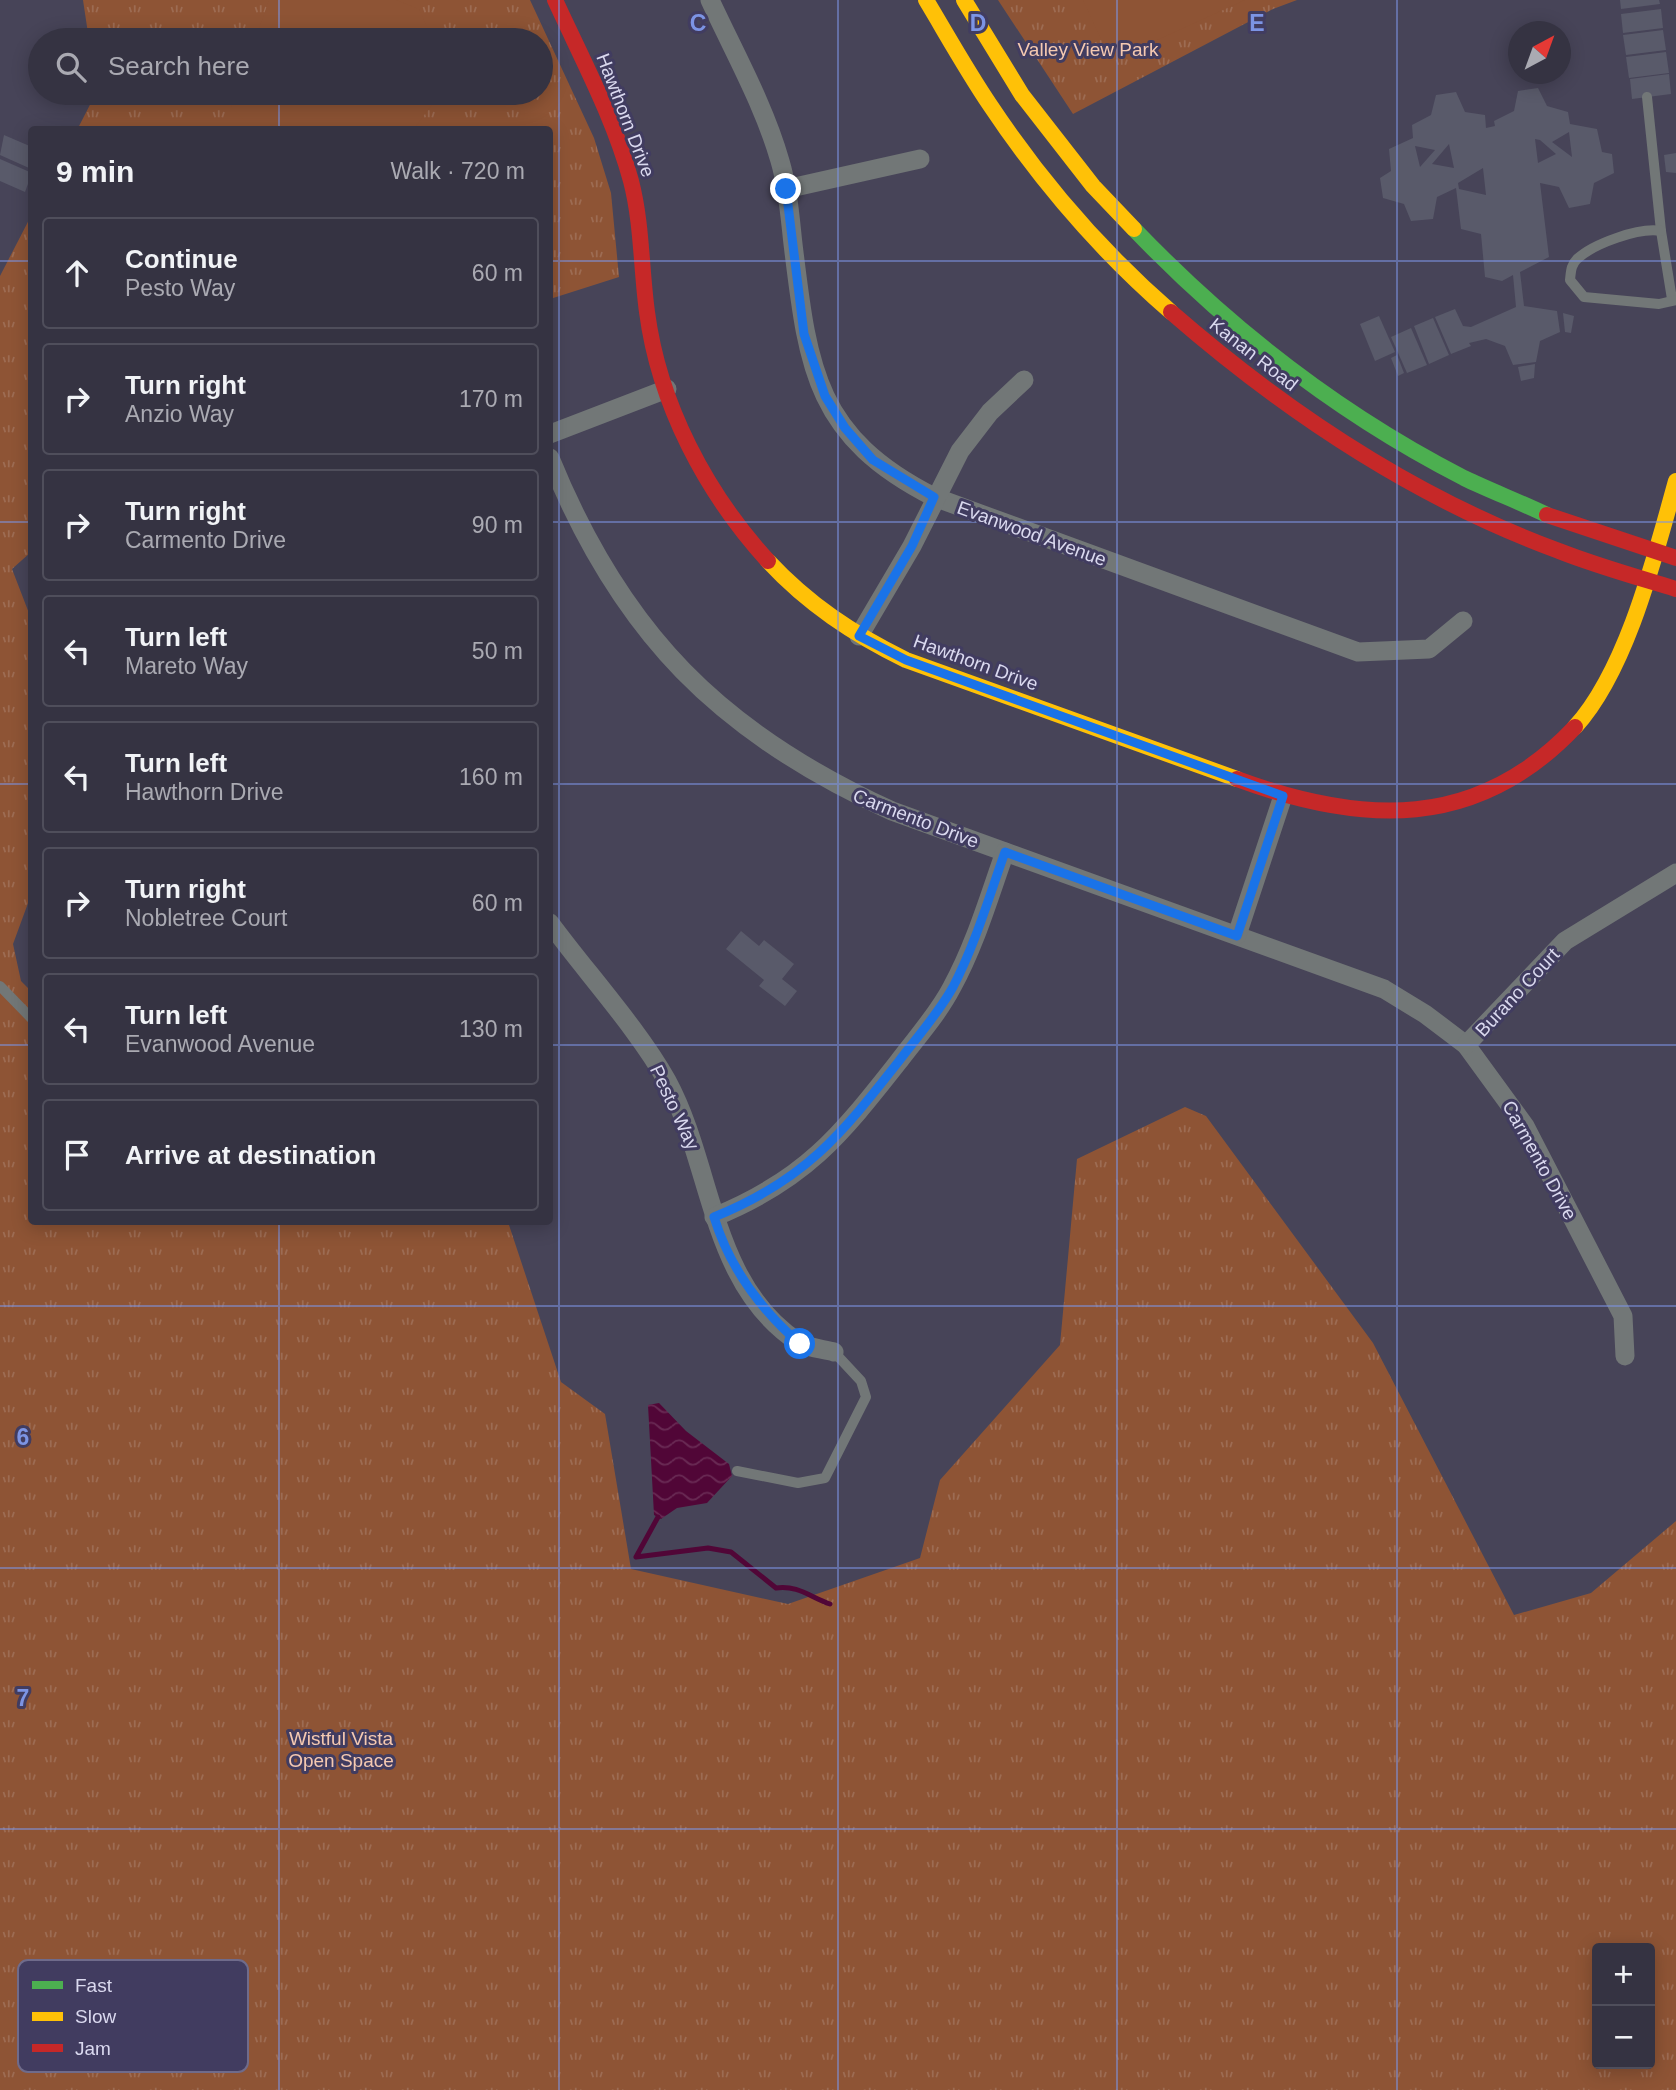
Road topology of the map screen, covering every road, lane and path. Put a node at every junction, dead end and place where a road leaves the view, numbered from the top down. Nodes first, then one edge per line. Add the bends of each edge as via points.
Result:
1 (555, 0) edge
2 (710, 0) edge
3 (926, 0) edge
4 (964, 0) edge
5 (1647, 97) dead end
6 (920, 159) dead end
7 (786, 189) junction
8 (1661, 230) junction
9 (1674, 299) edge
10 (1024, 380) dead end
11 (667, 389) junction
12 (553, 433) edge
13 (553, 465) edge
14 (1676, 481) edge
15 (934, 497) junction
16 (1655, 552) junction
17 (1676, 558) edge
18 (1646, 581) junction
19 (1676, 589) edge
20 (1463, 621) dead end
21 (859, 636) junction
22 (1283, 796) junction
23 (1005, 852) junction
24 (1676, 873) edge
25 (553, 927) edge
26 (1237, 936) junction
27 (0, 986) edge
28 (28, 1015) edge
29 (1466, 1045) junction
30 (714, 1217) junction
31 (834, 1352) joint
32 (1625, 1356) dead end
33 (737, 1471) dead end

1 - 11 main road, Hawthorn Drive via 617,139 630,180 641,224 650,333
2 - 7 street, Evanwood Avenue via 769,131
3 - 18 main road, Kanan Road via 982,93 1068,209 1181,324 1305,421 1375,467 1553,551
4 - 16 main road, Kanan Road via 1053,137 1097,190 1147,246 1264,351 1397,439 1467,478 1547,514
5 - 8 lane
6 - 7 street
7 - 15 street, Evanwood Avenue via 804,334 825,396 873,460
8 - 9 lane
8 - 9 lane via 1635,231 1579,257 1571,267 1570,280 1584,296 1659,304
10 - 15 street via 990,412 960,451
11 - 12 street
11 - 21 main road, Hawthorn Drive via 700,465 742,530 795,587
13 - 23 street, Carmento Drive via 573,515 610,582 656,643 713,702 770,746 836,786
14 - 16 main road, Hawthorn Drive
15 - 20 street, Evanwood Avenue via 1358,652 1429,649
15 - 21 street via 912,546
16 - 17 main road, Kanan Road
16 - 18 main road, Hawthorn Drive
18 - 19 main road, Kanan Road
18 - 22 main road, Hawthorn Drive via 1604,690 1565,739 1519,775 1459,802 1399,813 1337,810
21 - 22 main road, Hawthorn Drive via 906,660
22 - 26 street
23 - 26 street, Carmento Drive
23 - 30 street via 952,989 846,1128 789,1180
24 - 29 street, Burano Court via 1565,941
25 - 30 street, Pesto Way via 667,1081 693,1138
26 - 29 street, Carmento Drive via 1384,989
27 - 28 lane
29 - 32 street, Carmento Drive via 1525,1126 1618,1305
30 - 31 street, Pesto Way via 740,1276 762,1308 800,1344
31 - 33 lane via 861,1381 866,1397 825,1478 798,1483

